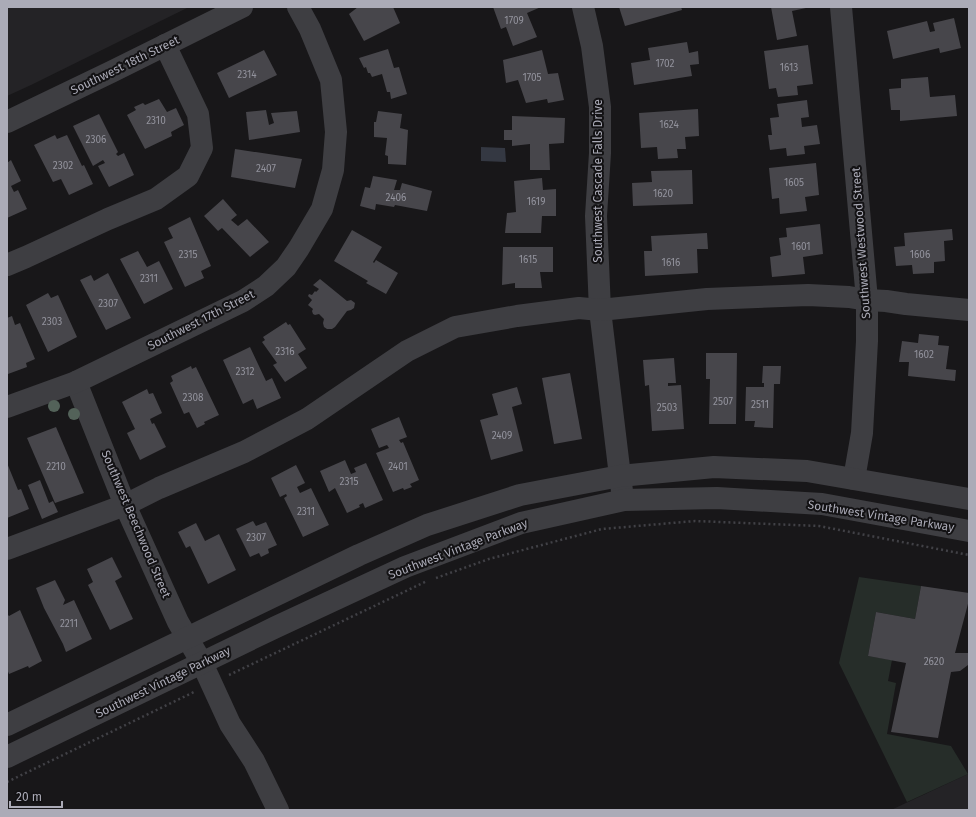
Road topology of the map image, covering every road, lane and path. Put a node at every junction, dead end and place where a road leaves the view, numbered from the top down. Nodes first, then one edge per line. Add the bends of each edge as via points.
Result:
1 (242, 7) edge
2 (298, 7) edge
3 (582, 7) edge
4 (841, 7) edge
5 (165, 45) junction
6 (7, 122) edge
7 (7, 265) edge
8 (867, 300) junction
9 (600, 310) junction
10 (969, 310) edge
11 (76, 382) junction
12 (7, 407) edge
13 (620, 476) junction
14 (854, 479) junction
15 (969, 498) edge
16 (624, 500) junction
17 (125, 505) junction
18 (969, 531) edge
19 (7, 549) edge
20 (969, 555) edge
21 (434, 579) dead end
22 (428, 581) dead end
23 (187, 638) junction
24 (202, 663) junction
25 (212, 684) junction
26 (7, 725) edge
27 (7, 757) edge
28 (7, 782) edge
29 (278, 810) edge

1 - 5 street, Southwest 18th Street
2 - 11 street, Southwest 17th Street via 331,80 336,132 332,170 322,209 299,248 286,267 266,286 243,301
3 - 9 street, Southwest Cascade Falls Drive via 592,46 600,107 596,216
4 - 8 street, Southwest Westwood Street
5 - 6 street, Southwest 18th Street
5 - 7 street via 198,114 202,148 188,176 156,199
8 - 9 street via 808,295 706,299
8 - 10 street
8 - 14 street, Southwest Westwood Street via 862,433
9 - 13 street, Southwest Cascade Falls Drive
9 - 17 street via 579,308 455,327 407,350 307,418 244,452
11 - 12 street, Southwest 17th Street
11 - 17 street, Southwest Beechwood Street
13 - 14 street via 714,466 807,471
13 - 16 street, Southwest Cascade Falls Drive
13 - 23 street via 520,495 427,525
14 - 15 street
16 - 18 street, Southwest Vintage Parkway via 717,498 822,504
16 - 24 street, Southwest Vintage Parkway via 521,523 405,566
17 - 19 street
17 - 23 street, Southwest Beechwood Street
20 - 21 path via 819,526 695,521 602,529 489,559
22 - 25 path
23 - 24 street, Southwest Beechwood Street
23 - 26 street
24 - 25 street, Southwest Beechwood Street
24 - 27 street, Southwest Vintage Parkway
25 - 28 path
25 - 29 street, Southwest Beechwood Street via 230,724 254,761

